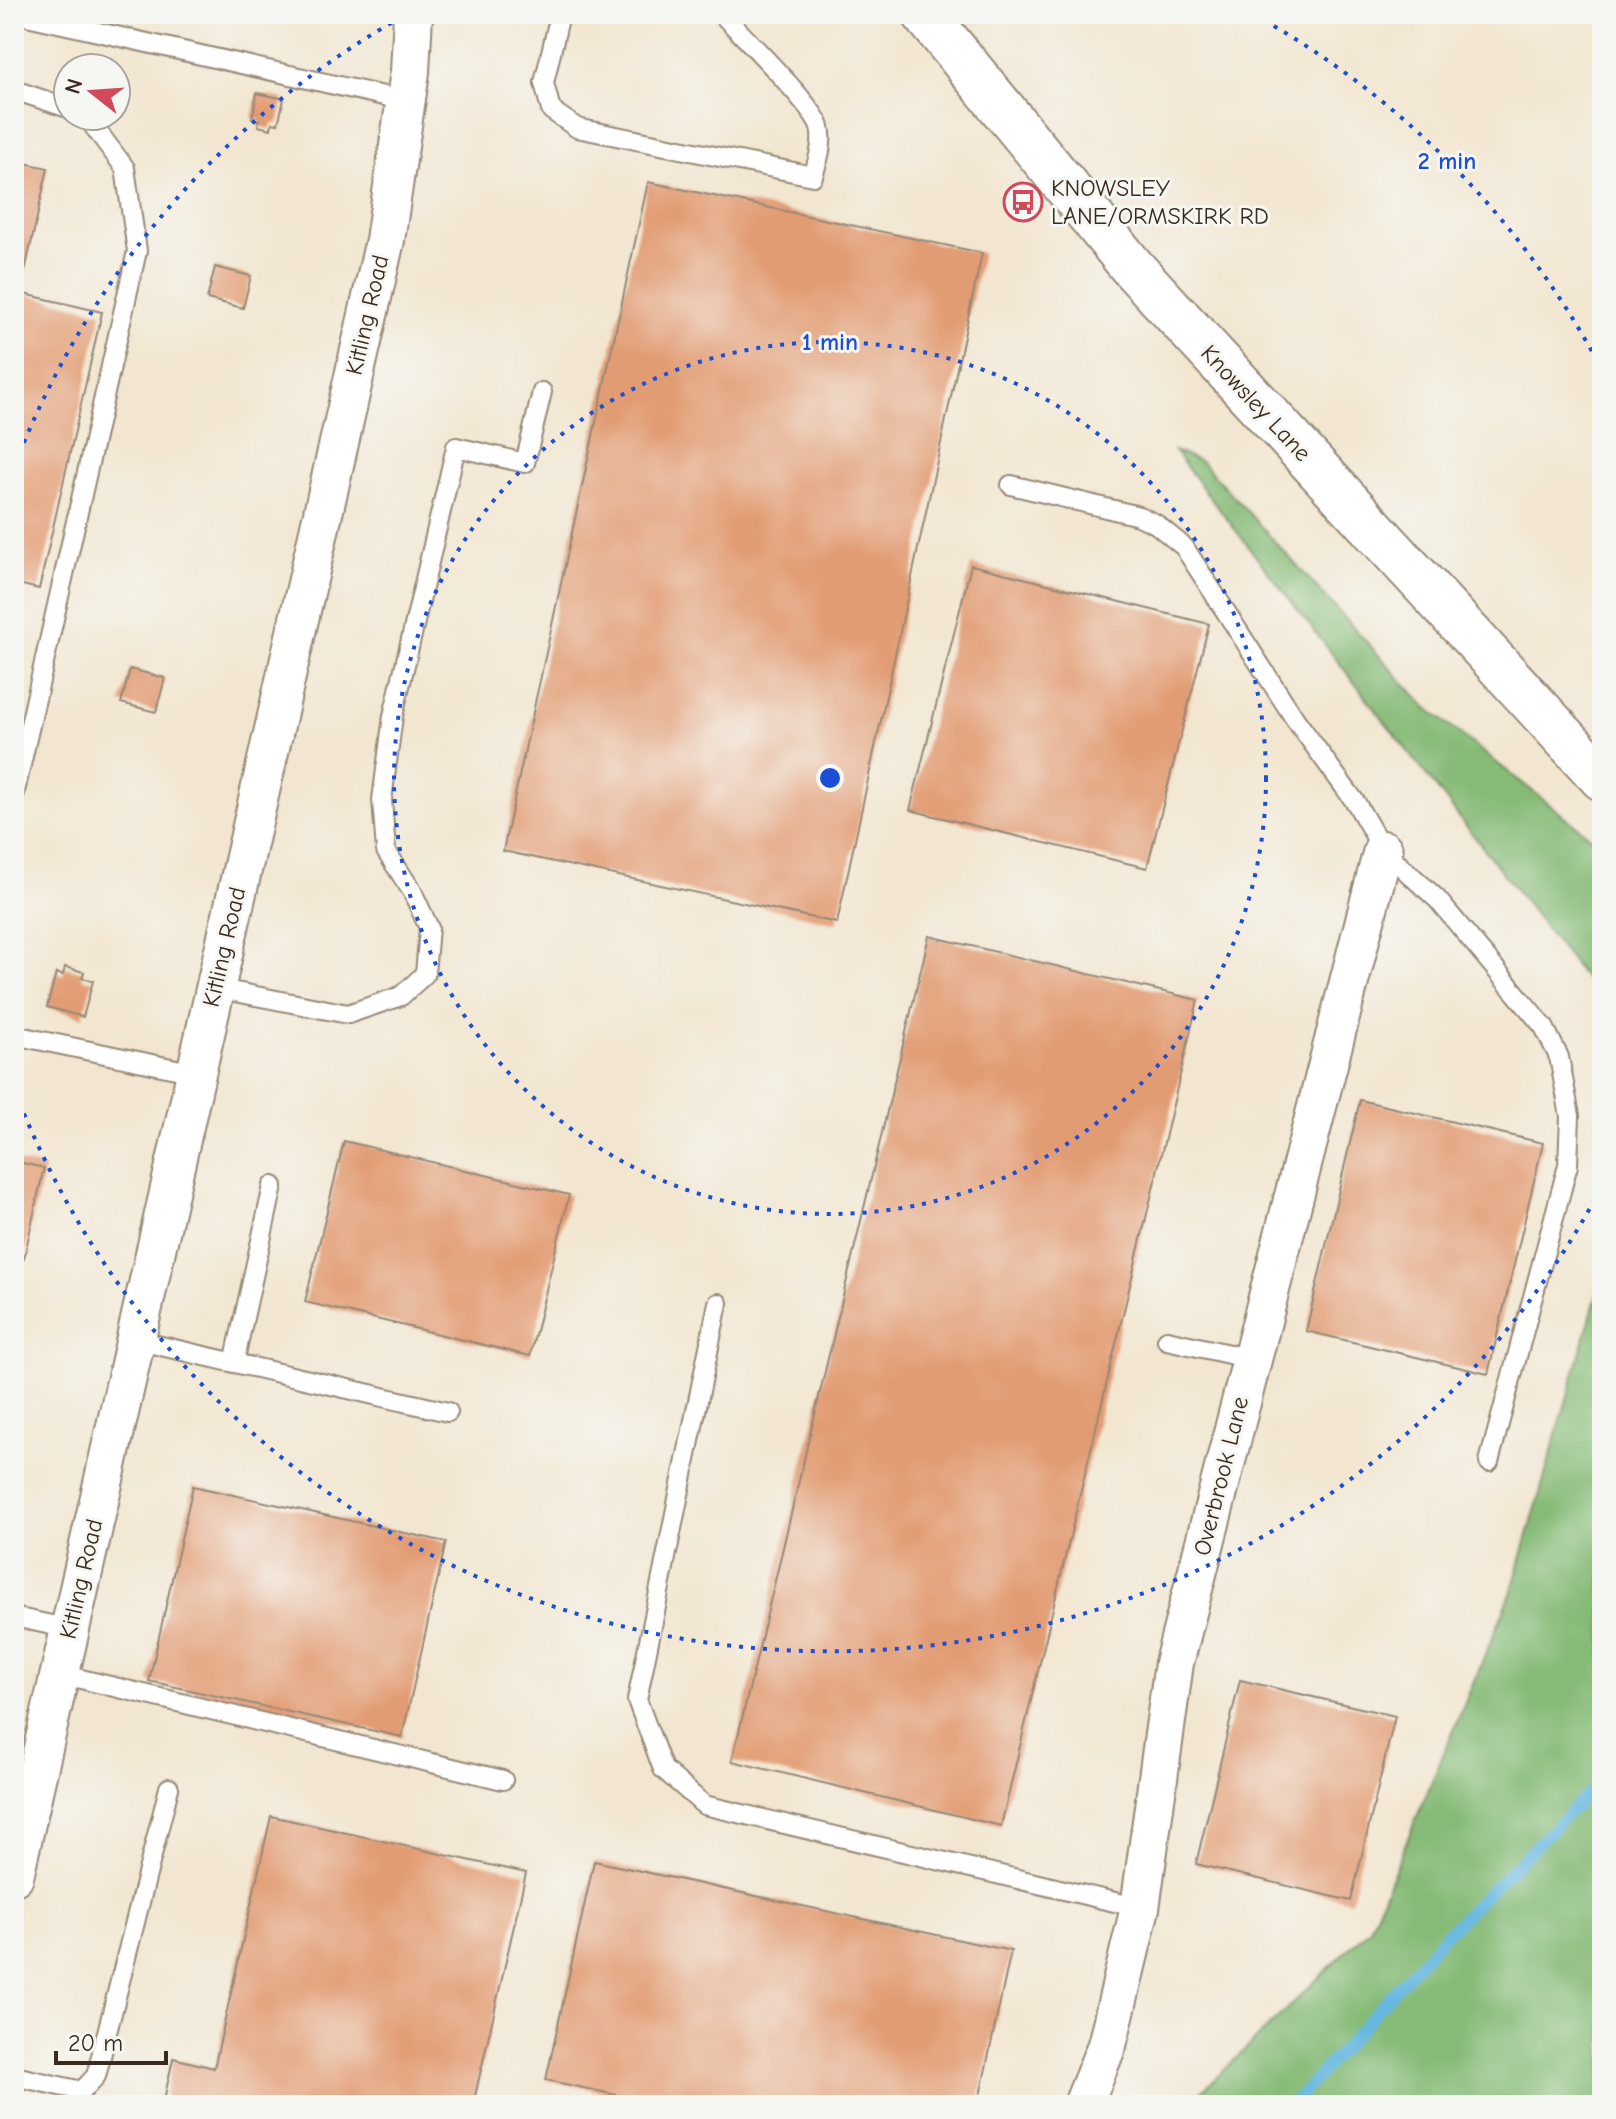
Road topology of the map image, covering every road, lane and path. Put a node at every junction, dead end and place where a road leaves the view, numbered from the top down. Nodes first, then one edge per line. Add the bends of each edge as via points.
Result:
1 (18, 14) edge
2 (413, 14) edge
3 (560, 14) edge
4 (722, 14) edge
5 (925, 14) edge
6 (14, 90) edge
7 (406, 101) junction
8 (52, 103) edge
9 (98, 132) edge
10 (542, 392) dead end
11 (1011, 485) dead end
12 (1602, 778) edge
13 (14, 796) edge
14 (1383, 850) junction
15 (215, 988) junction
16 (14, 1035) edge
17 (195, 1073) junction
18 (273, 1186) dead end
19 (718, 1303) dead end
20 (135, 1340) junction
21 (1167, 1340) dead end
22 (1251, 1359) junction
23 (234, 1363) junction
24 (448, 1412) dead end
25 (1489, 1462) dead end
26 (14, 1617) edge
27 (70, 1629) junction
28 (60, 1674) junction
29 (503, 1780) dead end
30 (24, 1784) edge
31 (169, 1788) dead end
32 (14, 1876) edge
33 (1140, 1908) junction
34 (14, 2076) edge
35 (1083, 2105) edge

1 - 7 lane
2 - 7 street, Kitling Road
3 - 4 lane via 544,83 551,110 577,128 813,176 820,125
5 - 12 main road, Knowsley Lane via 1132,267
6 - 8 lane
7 - 15 street, Kitling Road via 385,240
9 - 13 lane via 125,168 137,251
10 - 15 lane via 525,463 456,447 393,716 382,800 386,851 429,928 425,974 401,996 348,1014
11 - 14 lane via 1139,516 1184,547
14 - 22 street, Overbrook Lane
14 - 25 lane via 1437,899 1544,1027 1559,1057 1570,1116 1568,1165
15 - 17 street, Kitling Road
16 - 17 lane
17 - 20 street, Kitling Road
18 - 23 lane
19 - 33 lane via 637,1700 663,1769 704,1805
20 - 23 lane
20 - 27 street, Kitling Road
21 - 22 lane
22 - 33 street, Overbrook Lane via 1174,1663
23 - 24 lane
26 - 27 lane
27 - 28 street, Kitling Road
28 - 29 lane
28 - 30 street, Kitling Road
30 - 32 street, Kitling Road
31 - 34 lane via 96,2076 82,2091
33 - 35 street, Overbrook Lane via 1107,2045

